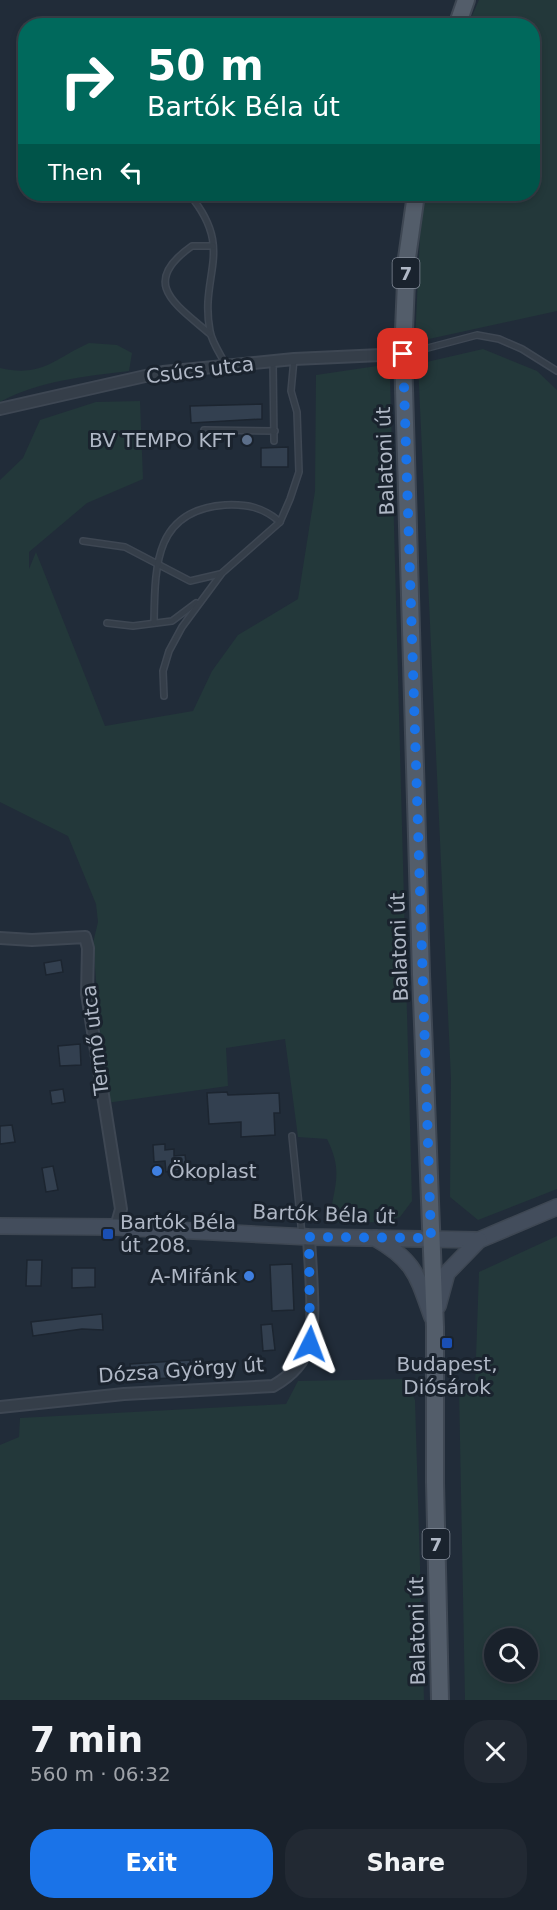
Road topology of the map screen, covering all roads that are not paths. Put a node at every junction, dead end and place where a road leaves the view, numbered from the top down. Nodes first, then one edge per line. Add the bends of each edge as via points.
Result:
1 (466, 0) edge
2 (460, 18) edge
3 (195, 201) edge
4 (415, 201) edge
5 (213, 246) junction
6 (210, 334) junction
7 (403, 354) junction
8 (294, 359) junction
9 (273, 361) junction
10 (226, 365) junction
11 (557, 371) edge
12 (0, 409) edge
13 (204, 430) dead end
14 (274, 431) junction
15 (274, 441) dead end
16 (280, 522) junction
17 (83, 541) dead end
18 (158, 565) junction
19 (222, 573) junction
20 (200, 601) junction
21 (154, 623) junction
22 (107, 624) dead end
23 (164, 696) dead end
24 (0, 938) edge
25 (292, 1136) dead end
26 (557, 1206) edge
27 (0, 1226) edge
28 (116, 1227) junction
29 (306, 1236) junction
30 (375, 1238) junction
31 (431, 1238) junction
32 (479, 1240) junction
33 (435, 1327) junction
34 (0, 1407) edge
35 (440, 1700) edge

1 - 2 main road
3 - 5 lane via 204,212
4 - 7 main road, Balatoni út / 7 via 407,258
5 - 6 lane
5 - 6 lane via 192,246 169,266 163,279 167,296
6 - 10 lane
7 - 8 street, Csúcs utca
7 - 11 lane via 477,335 522,349
7 - 31 main road, Balatoni út / 7
8 - 9 street, Csúcs utca
8 - 16 lane via 291,391 297,412 299,472
9 - 10 street, Csúcs utca
9 - 14 lane
10 - 12 street, Csúcs utca via 163,372
13 - 14 lane
14 - 15 lane
16 - 18 lane via 268,511 243,504 202,507 172,525
16 - 19 lane
17 - 18 lane via 125,547
18 - 19 lane via 190,582
18 - 21 lane
19 - 20 lane
20 - 21 lane via 172,621
20 - 23 lane via 169,651 163,671
21 - 22 lane
24 - 28 street, Termő utca via 85,937 87,994 121,1209
25 - 29 lane
26 - 32 street
27 - 28 street, Bartók Béla út
28 - 29 street, Bartók Béla út
29 - 30 street, Bartók Béla út
29 - 34 street, Dózsa György út via 310,1344 287,1378 273,1386 124,1394
30 - 31 street, Bartók Béla út
30 - 33 street via 406,1260 422,1288
31 - 32 street
31 - 33 main road, Balatoni út / 7
32 - 33 street via 447,1273
33 - 35 main road, Balatoni út / 7

